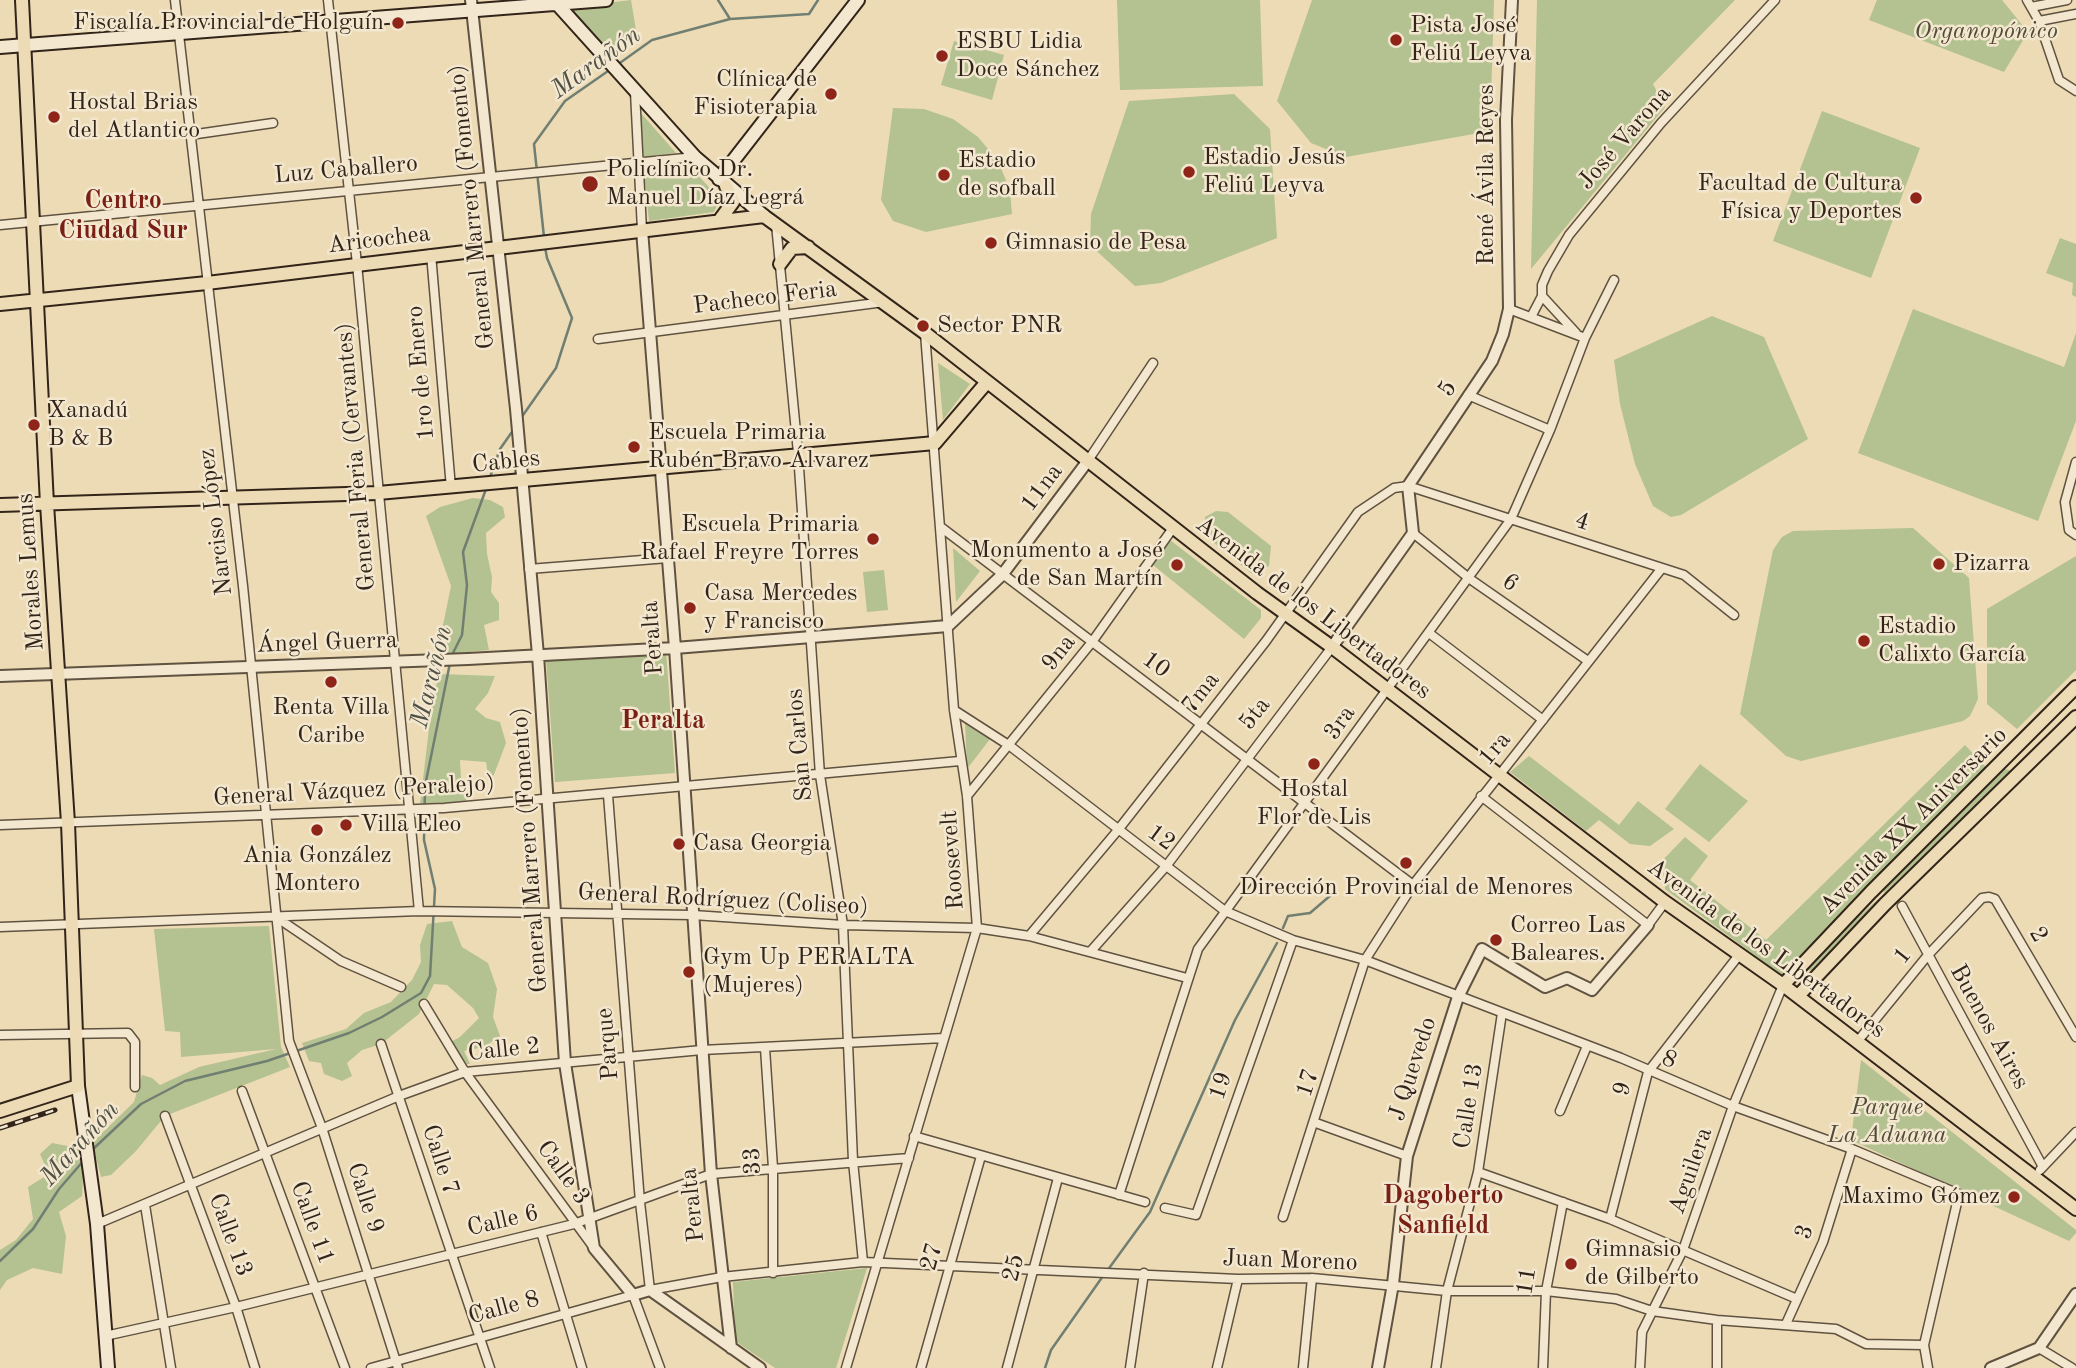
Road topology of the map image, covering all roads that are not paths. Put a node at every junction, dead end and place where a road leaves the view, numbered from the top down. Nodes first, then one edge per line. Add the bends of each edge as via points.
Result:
1 (22, 0) edge
2 (175, 0) edge
3 (328, 0) edge
4 (606, 0) edge
5 (858, 0) edge
6 (1512, 0) edge
7 (1775, 0) edge
8 (2067, 0) edge
9 (2029, 4) edge
10 (558, 5) junction
11 (472, 6) edge
12 (2076, 14) edge
13 (2039, 21) junction
14 (331, 23) junction
15 (179, 34) junction
16 (24, 46) junction
17 (0, 47) edge
18 (2076, 91) edge
19 (635, 92) junction
20 (273, 123) dead end
21 (190, 135) junction
22 (695, 157) junction
23 (637, 164) junction
24 (488, 176) junction
25 (722, 183) junction
26 (349, 190) junction
27 (197, 203) junction
28 (764, 216) junction
29 (719, 221) junction
30 (33, 222) junction
31 (776, 224) junction
32 (0, 225) edge
33 (642, 230) junction
34 (808, 247) junction
35 (497, 248) junction
36 (431, 254) junction
37 (357, 264) junction
38 (780, 264) junction
39 (1614, 280) dead end
40 (207, 283) junction
41 (1542, 296) junction
42 (37, 300) junction
43 (884, 302) junction
44 (0, 304) edge
45 (1509, 309) junction
46 (785, 316) junction
47 (1531, 317) junction
48 (652, 332) junction
49 (925, 333) junction
50 (1581, 336) junction
51 (598, 339) dead end
52 (1153, 363) dead end
53 (986, 382) junction
54 (1468, 395) junction
55 (1550, 430) junction
56 (935, 443) junction
57 (798, 453) junction
58 (1087, 462) junction
59 (2076, 462) edge
60 (661, 466) junction
61 (522, 482) junction
62 (1408, 486) junction
63 (451, 488) junction
64 (378, 494) junction
65 (233, 500) junction
66 (47, 504) junction
67 (0, 505) edge
68 (1511, 519) junction
69 (942, 528) junction
70 (1173, 528) junction
71 (1413, 533) junction
72 (2076, 535) edge
73 (668, 558) junction
74 (1662, 568) junction
75 (529, 569) junction
76 (1002, 575) junction
77 (1470, 579) junction
78 (1285, 613) junction
79 (1734, 615) dead end
80 (948, 626) junction
81 (1429, 634) junction
82 (811, 638) junction
83 (1092, 642) junction
84 (1332, 647) junction
85 (675, 648) junction
86 (538, 655) junction
87 (1588, 661) junction
88 (395, 662) junction
89 (250, 667) junction
90 (60, 674) junction
91 (0, 676) edge
92 (2076, 687) edge
93 (1388, 690) junction
94 (954, 710) junction
95 (1543, 720) junction
96 (2075, 721) edge
97 (1202, 723) junction
98 (1010, 746) junction
99 (1247, 758) junction
100 (960, 761) junction
101 (820, 775) junction
102 (1498, 775) junction
103 (683, 787) junction
104 (608, 795) junction
105 (967, 796) junction
106 (1481, 796) junction
107 (548, 800) junction
108 (1306, 804) junction
109 (410, 810) junction
110 (266, 815) junction
111 (68, 823) junction
112 (0, 825) edge
113 (1118, 830) junction
114 (1167, 865) junction
115 (1413, 884) junction
116 (1982, 898) joint
117 (1665, 902) junction
118 (1902, 906) dead end
119 (419, 911) junction
120 (556, 911) junction
121 (1225, 911) junction
122 (617, 914) junction
123 (693, 915) junction
124 (276, 917) junction
125 (71, 924) junction
126 (843, 925) junction
127 (1647, 925) junction
128 (0, 927) edge
129 (977, 928) junction
130 (1028, 936) junction
131 (1293, 940) junction
132 (1091, 951) junction
133 (1740, 955) junction
134 (1928, 956) junction
135 (1365, 960) junction
136 (1187, 978) junction
137 (1783, 985) junction
138 (401, 987) dead end
139 (1458, 996) junction
140 (1798, 996) junction
141 (424, 1004) dead end
142 (1502, 1013) junction
143 (75, 1032) junction
144 (0, 1035) edge
145 (2076, 1037) edge
146 (944, 1038) junction
147 (289, 1041) joint
148 (1857, 1042) junction
149 (850, 1043) junction
150 (381, 1044) dead end
151 (1587, 1046) junction
152 (765, 1048) junction
153 (702, 1050) junction
154 (629, 1057) junction
155 (565, 1062) junction
156 (465, 1072) junction
157 (1648, 1072) junction
158 (78, 1086) junction
159 (135, 1087) dead end
160 (242, 1091) dead end
161 (399, 1096) junction
162 (1733, 1107) junction
163 (0, 1111) edge
164 (1560, 1111) dead end
165 (165, 1116) dead end
166 (1316, 1122) junction
167 (322, 1128) junction
168 (2076, 1132) edge
169 (914, 1136) junction
170 (1852, 1149) junction
171 (265, 1153) junction
172 (981, 1156) junction
173 (1407, 1156) junction
174 (909, 1158) junction
175 (853, 1161) junction
176 (773, 1168) junction
177 (1478, 1172) junction
178 (2039, 1172) junction
179 (710, 1174) junction
180 (1058, 1178) junction
181 (191, 1186) junction
182 (1119, 1195) junction
183 (640, 1202) junction
184 (1145, 1202) dead end
185 (1563, 1202) junction
186 (145, 1205) junction
187 (1165, 1208) dead end
188 (2076, 1209) edge
189 (1283, 1217) dead end
190 (590, 1219) junction
191 (1610, 1219) junction
192 (97, 1224) junction
193 (574, 1224) junction
194 (541, 1231) junction
195 (594, 1248) junction
196 (1683, 1250) junction
197 (450, 1253) junction
198 (863, 1262) junction
199 (877, 1263) junction
200 (948, 1267) junction
201 (1034, 1270) junction
202 (369, 1273) junction
203 (773, 1273) junction
204 (1144, 1273) junction
205 (722, 1277) junction
206 (1312, 1278) junction
207 (1238, 1279) junction
208 (1394, 1284) junction
209 (315, 1286) junction
210 (650, 1290) junction
211 (1447, 1291) junction
212 (1546, 1292) junction
213 (2076, 1293) edge
214 (633, 1295) junction
215 (1797, 1299) junction
216 (236, 1307) junction
217 (1652, 1311) junction
218 (566, 1313) junction
219 (1717, 1320) junction
220 (164, 1323) junction
221 (1786, 1324) junction
222 (105, 1336) junction
223 (478, 1337) junction
224 (1924, 1345) junction
225 (731, 1348) junction
226 (2039, 1348) junction
227 (397, 1364) edge
228 (108, 1368) edge
229 (171, 1368) edge
230 (255, 1368) edge
231 (345, 1368) edge
232 (370, 1368) edge
233 (490, 1368) edge
234 (582, 1368) edge
235 (660, 1368) edge
236 (760, 1368) edge
237 (846, 1368) edge
238 (921, 1368) edge
239 (1007, 1368) edge
240 (1130, 1368) edge
241 (1217, 1368) edge
242 (1303, 1368) edge
243 (1378, 1368) edge
244 (1436, 1368) edge
245 (1543, 1368) edge
246 (1640, 1368) edge
247 (1717, 1368) edge
248 (1928, 1368) edge
249 (1991, 1368) edge
250 (2072, 1368) edge

1 - 16 main road, Morales Lemus
2 - 15 street, Narciso López
3 - 14 street, General Feria (Cervantes)
4 - 10 main road
5 - 25 main road
6 - 45 street, René Ávila Reyes via 1506,120
7 - 41 street, José Varona via 1661,123 1569,235 1548,271
8 - 9 street
9 - 13 street
10 - 11 main road
10 - 19 main road, Avenida de los Libertadores
11 - 14 main road
11 - 24 street, General Marrero (Fomento)
12 - 13 street
13 - 18 street via 2059,80
14 - 15 main road
14 - 26 street, General Feria (Cervantes)
15 - 16 main road
15 - 21 street, Narciso López
16 - 17 main road
16 - 30 main road, Morales Lemus
19 - 22 main road, Avenida de los Libertadores
19 - 23 street, Peralta
20 - 21 street
21 - 27 street, Narciso López
22 - 23 street, Luz Caballero
22 - 25 main road, Avenida de los Libertadores
23 - 24 street, Luz Caballero
23 - 33 street, Peralta
24 - 26 street, Luz Caballero
24 - 35 street, General Marrero (Fomento)
25 - 28 main road, Avenida de los Libertadores
25 - 29 main road via 733,202
26 - 27 street, Luz Caballero
26 - 37 street, General Feria (Cervantes)
27 - 30 street, Luz Caballero
27 - 40 street, Narciso López
28 - 29 main road, Aricochea
28 - 31 main road, Avenida de los Libertadores
29 - 33 main road, Aricochea
30 - 32 street, Luz Caballero
30 - 42 main road, Morales Lemus
31 - 34 main road, Avenida de los Libertadores
31 - 38 street, San Carlos
33 - 35 main road, Aricochea
33 - 48 street, Peralta
34 - 38 main road via 792,248
34 - 43 main road, Avenida de los Libertadores
35 - 36 main road, Aricochea
35 - 61 street, General Marrero (Fomento)
36 - 37 main road, Aricochea
36 - 63 street, 1ro de Enero
37 - 40 main road, Aricochea
37 - 64 street, General Feria (Cervantes)
38 - 46 street, San Carlos
39 - 50 street, 3ra
40 - 42 main road, Aricochea
40 - 65 street, Narciso López
41 - 47 street, José Varona
41 - 50 street
42 - 44 main road, Aricochea
42 - 66 main road, Morales Lemus
43 - 46 street, Pacheco Feria
43 - 49 main road, Avenida de los Libertadores
45 - 47 street
45 - 54 street, 5 via 1492,361
46 - 48 street, Pacheco Feria
46 - 57 street, San Carlos
47 - 50 street
48 - 51 street, Pacheco Feria
48 - 60 street, Peralta
49 - 53 main road, Avenida de los Libertadores
49 - 56 street, Roosevelt
50 - 55 street, 3ra
52 - 58 street, 11na
53 - 56 main road
53 - 58 main road, Avenida de los Libertadores
54 - 55 street
54 - 62 street, 5
55 - 68 street, 3ra
56 - 57 main road, Cables
56 - 69 street, Roosevelt
57 - 60 main road, Cables
57 - 82 street, San Carlos
58 - 70 main road, Avenida de los Libertadores
58 - 76 street, 11na
59 - 72 street via 2066,502 2069,530
60 - 61 main road, Cables
60 - 73 street, Peralta
61 - 63 main road, Cables
61 - 75 street, General Marrero (Fomento)
62 - 68 street, 4
62 - 71 street
62 - 78 street, 7ma via 1394,488 1358,512
63 - 64 main road, Cables
64 - 65 main road, Cables
64 - 88 street, General Feria (Cervantes)
65 - 66 main road, Cables
65 - 89 street, Narciso López
66 - 67 main road, Cables
66 - 90 main road, Morales Lemus
68 - 74 street, 4
68 - 77 street, 3ra
69 - 76 street, 10
69 - 80 street, Roosevelt
70 - 78 main road, Avenida de los Libertadores
70 - 83 street, 9na
71 - 77 street, 6
71 - 84 street, 5ta
73 - 75 street
73 - 85 street, Peralta
74 - 79 street, 4 via 1684,575
74 - 87 street, 1ra
75 - 86 street, General Marrero (Fomento)
76 - 80 street, 11na
76 - 83 street, 10
77 - 81 street, 3ra
77 - 87 street, 6
78 - 84 main road, Avenida de los Libertadores
78 - 97 street, 7ma
80 - 82 street, Ángel Guerra
80 - 94 street, Roosevelt
81 - 93 street, 3ra
81 - 95 street
82 - 85 street, Ángel Guerra
82 - 101 street, San Carlos
83 - 97 street, 10
83 - 98 street, 9na
84 - 93 main road, Avenida de los Libertadores
84 - 99 street, 5ta
85 - 86 street, Ángel Guerra
85 - 103 street, Peralta
86 - 88 street, Ángel Guerra
86 - 107 street, General Marrero (Fomento)
87 - 95 street, 1ra
88 - 89 street, Ángel Guerra
88 - 109 street, General Feria (Cervantes)
89 - 90 street, Ángel Guerra
89 - 110 street, Narciso López
90 - 91 street, Ángel Guerra
90 - 111 main road, Morales Lemus
92 - 137 main road, Avenida XX Aniversario
93 - 102 main road, Avenida de los Libertadores
93 - 108 street, 3ra
94 - 98 street, 12
94 - 100 street, Roosevelt
95 - 102 street, 1ra
96 - 140 main road, Avenida XX Aniversario via 1885,904
97 - 99 street, 10
97 - 113 street, 7ma
98 - 105 street, 9na
98 - 113 street, 12
99 - 108 street, 10
99 - 114 street, 5ta
100 - 101 street, General Vázquez (Peralejo)
100 - 105 street, Roosevelt
101 - 103 street, General Vázquez (Peralejo)
101 - 126 street, San Carlos
102 - 106 street, 1ra
102 - 117 main road, Avenida de los Libertadores
103 - 104 street, General Vázquez (Peralejo)
103 - 123 street, Peralta
104 - 107 street, General Vázquez (Peralejo)
104 - 122 street, Parque
105 - 129 street, Roosevelt
106 - 115 street, 1ra
106 - 127 street
107 - 109 street, General Vázquez (Peralejo)
107 - 120 street, General Marrero (Fomento)
108 - 115 street, 10
108 - 121 street, 3ra
109 - 110 street, General Vázquez (Peralejo)
109 - 119 street, General Feria (Cervantes)
110 - 111 street, General Vázquez (Peralejo)
110 - 124 street, Narciso López
111 - 112 street, General Vázquez (Peralejo)
111 - 125 main road, Morales Lemus
113 - 114 street, 12
113 - 130 street, 7ma
114 - 121 street, 12
114 - 132 street, 5ta
115 - 135 street, 1ra
116 - 134 street, 1
116 - 145 street, 2 via 1995,899
117 - 127 street
117 - 133 main road, Avenida de los Libertadores
118 - 134 street, Buenos Aires
119 - 120 street, General Rodríguez (Coliseo)
119 - 124 street, General Rodríguez (Coliseo)
120 - 122 street, General Rodríguez (Coliseo)
120 - 155 street, General Marrero (Fomento)
121 - 131 street, 12
121 - 136 street, 3ra via 1198,948
122 - 123 street, General Rodríguez (Coliseo)
122 - 154 street, Parque
123 - 126 street, General Rodríguez (Coliseo)
123 - 153 street, Peralta
124 - 125 street, General Rodríguez (Coliseo)
124 - 138 street via 341,961
124 - 147 street, Narciso López
125 - 128 street, General Rodríguez (Coliseo)
125 - 143 main road, Morales Lemus
126 - 129 street, General Rodríguez (Coliseo)
126 - 149 street, San Carlos
127 - 139 street, J Quevedo via 1592,990 1567,978 1545,987 1482,949
129 - 130 street, General Rodríguez (Coliseo)
129 - 146 street, Roosevelt
130 - 132 street, General Rodríguez (Coliseo)
131 - 135 street, 12
131 - 187 street, 19 via 1196,1215
132 - 136 street, General Rodríguez (Coliseo)
133 - 137 main road, Avenida de los Libertadores
133 - 157 street, 9
134 - 148 street, 1
134 - 178 street, Buenos Aires
135 - 139 street, 8
135 - 166 street, 17
136 - 182 street, 3ra
137 - 140 main road, Avenida de los Libertadores
137 - 162 street, Aguilera
139 - 142 street, 8
139 - 173 street, J Quevedo
140 - 148 main road, Avenida de los Libertadores
141 - 156 street, Calle 3
142 - 151 street, 8
142 - 177 street, Calle 13
143 - 144 street
143 - 158 main road, Morales Lemus
143 - 159 street via 134,1037
146 - 149 street, Calle 2
146 - 169 street, Roosevelt
147 - 167 street, Calle 9
148 - 178 main road, Avenida de los Libertadores
149 - 152 street, Calle 2
149 - 175 street, San Carlos
150 - 161 street, Calle 7
151 - 157 street, 8
151 - 164 street
152 - 153 street, Calle 2
152 - 176 street, 33
153 - 154 street, Calle 2
153 - 179 street, Peralta
154 - 155 street, Calle 2
154 - 183 street, Parque
155 - 156 street, Calle 2
155 - 190 street, General Marrero (Fomento)
156 - 161 street, Calle 2
156 - 193 street, Calle 3
157 - 162 street, 8
157 - 191 street, 9
158 - 163 main road
158 - 192 main road, Morales Lemus
160 - 171 street, Calle 11
161 - 167 street, Calle 2
161 - 197 street, Calle 7
162 - 170 street, 8
162 - 196 street, Aguilera
165 - 181 street, Calle 13
166 - 173 street
166 - 189 street, 17
167 - 171 street, Calle 2
167 - 202 street, Calle 9
168 - 178 street
169 - 172 street
169 - 174 street, Roosevelt
170 - 215 street, 3 via 1823,1242
170 - 224 street, 8 via 1959,1194
171 - 181 street, Calle 2
171 - 209 street, Calle 11
172 - 180 street
172 - 200 street, 27
173 - 208 street, J Quevedo
174 - 175 street, Calle 6
174 - 199 street, Roosevelt
175 - 176 street, Calle 6
175 - 198 street, San Carlos
176 - 179 street, Calle 6
176 - 203 street, 33
177 - 185 street
177 - 211 street, Calle 13
178 - 188 main road, Avenida de los Libertadores
179 - 183 street, Calle 6
179 - 205 street, Peralta
180 - 182 street
180 - 201 street, 25
181 - 186 street, Calle 2
181 - 216 street, Calle 13
182 - 184 street
183 - 190 street, Calle 6
183 - 210 street, Parque
185 - 191 street
185 - 212 street, 11
186 - 192 street, Calle 2
186 - 220 street
190 - 193 street, Calle 6
190 - 195 street, General Marrero (Fomento)
191 - 196 street
192 - 222 main road, Morales Lemus
193 - 194 street, Calle 6
193 - 195 street, Calle 3
194 - 197 street, Calle 6
194 - 218 street
195 - 214 street, Calle 3
196 - 215 street
196 - 217 street, Aguilera
197 - 202 street, Calle 6
197 - 223 street, Calle 7
198 - 199 street, Juan Moreno
198 - 203 street, Juan Moreno
199 - 200 street, Juan Moreno
199 - 237 street, Roosevelt
200 - 201 street, Juan Moreno
200 - 238 street, 27
201 - 204 street, Juan Moreno
201 - 239 street, 25
202 - 209 street, Calle 6
202 - 227 street, Calle 9
203 - 205 street, Juan Moreno
204 - 207 street, Juan Moreno
204 - 240 street
205 - 210 street, Juan Moreno
205 - 225 street, Peralta
206 - 207 street, Juan Moreno
206 - 208 street, Juan Moreno
206 - 242 street
207 - 241 street
208 - 211 street, Juan Moreno
208 - 243 street, J Quevedo
209 - 216 street, Calle 6
209 - 231 street, Calle 11
210 - 214 street, Calle 8
210 - 225 street
211 - 212 street, Juan Moreno
211 - 244 street, Calle 13
212 - 217 street, Juan Moreno via 1616,1299
212 - 245 street, 11
213 - 226 street
214 - 218 street, Calle 8
214 - 235 street, Calle 3
215 - 221 street, 3
216 - 220 street, Calle 6
216 - 230 street, Calle 13
217 - 219 street, Juan Moreno
217 - 246 street, Aguilera via 1642,1332
218 - 223 street, Calle 8
218 - 234 street
219 - 221 street, Juan Moreno
219 - 247 street
220 - 222 street, Calle 6
220 - 229 street
221 - 224 street, Juan Moreno via 1836,1329 1866,1344
222 - 228 main road, Morales Lemus
223 - 227 street, Calle 8
223 - 233 street, Calle 7
224 - 248 street
225 - 236 street
226 - 249 street
226 - 250 street
227 - 232 street, Calle 8

